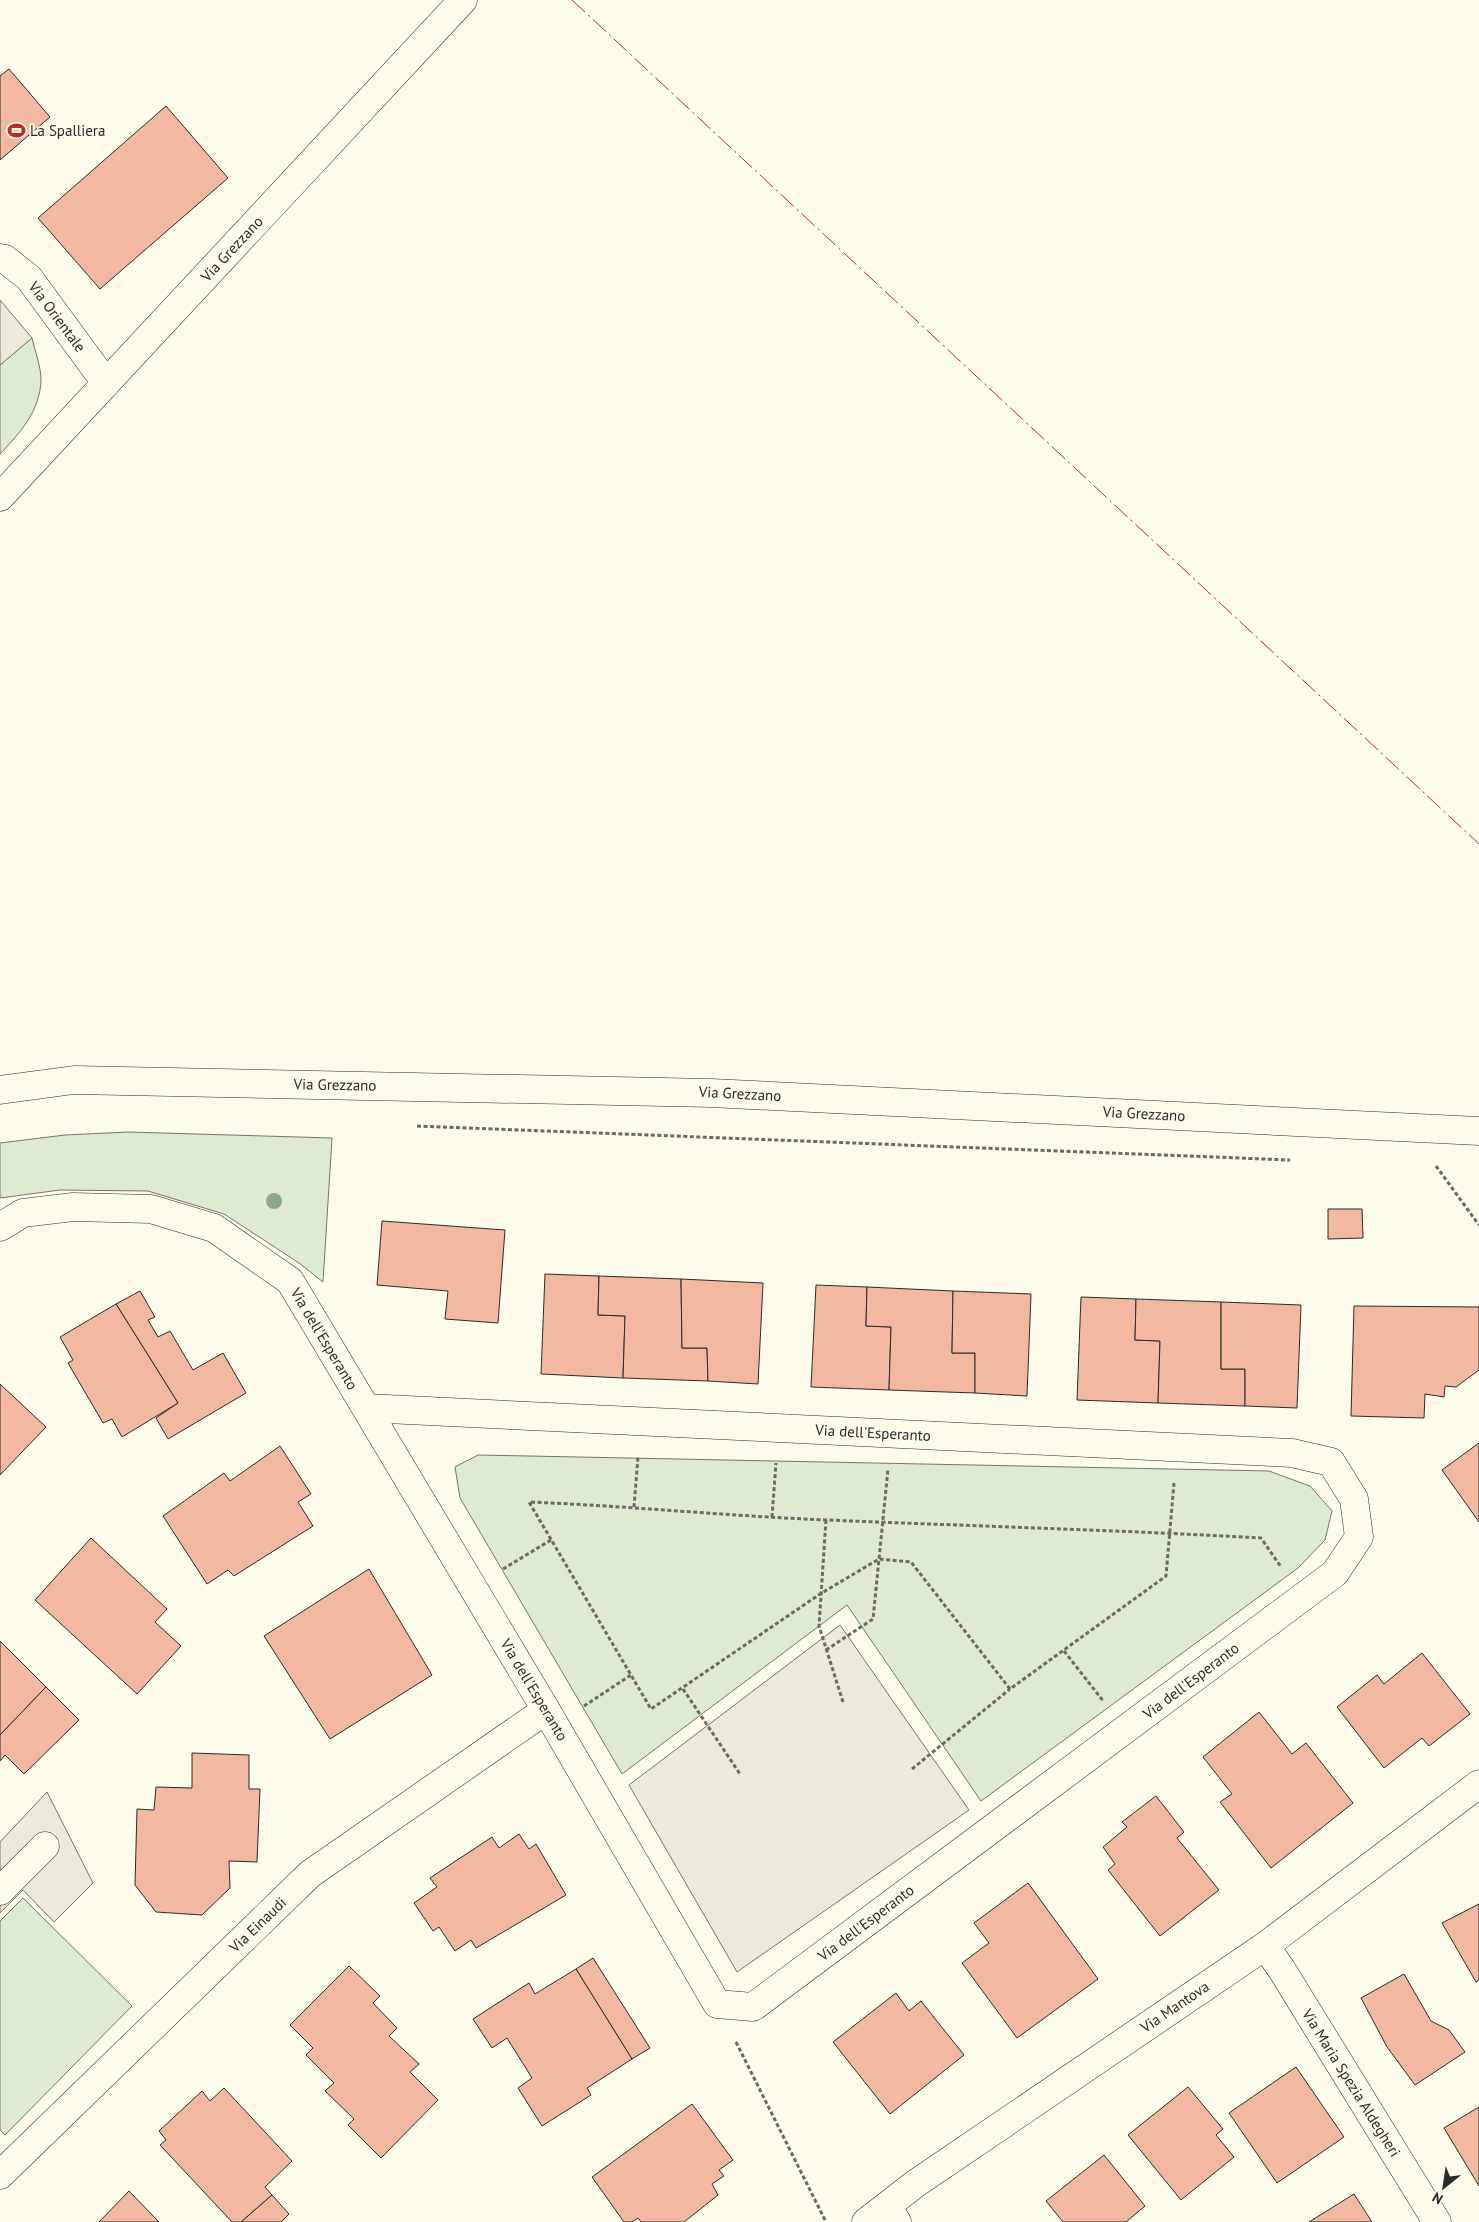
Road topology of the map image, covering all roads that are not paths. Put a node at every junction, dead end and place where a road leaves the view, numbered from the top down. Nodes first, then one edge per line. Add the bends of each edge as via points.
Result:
1 (463, 0) edge
2 (0, 258) edge
3 (106, 383) junction
4 (0, 497) edge
5 (0, 1090) edge
6 (1479, 1131) edge
7 (0, 1227) edge
8 (366, 1408) junction
9 (550, 1718) junction
10 (1479, 1784) edge
11 (45, 1846) dead end
12 (0, 1891) edge
13 (1265, 1946) junction
14 (0, 2175) edge
15 (883, 2217) edge
16 (1437, 2222) edge

1 - 3 street, Via Grezzano
2 - 3 street, Via Orientale via 29,278
3 - 4 street, Via Grezzano
5 - 6 street, Via Grezzano via 74,1080 711,1093
7 - 8 street, Via dell'Esperanto via 23,1213 73,1207 151,1208 214,1228 290,1281
8 - 9 street, Via dell'Esperanto
8 - 9 street, Via dell'Esperanto via 1292,1453 1331,1462 1354,1499 1359,1537 1335,1573 753,2007 716,2004
9 - 14 street, Via Einaudi via 310,1874
10 - 13 street, Via Mantova
11 - 12 street
13 - 15 street, Via Mantova via 916,2184
13 - 16 street, Via Maria Spezia Aldegheri

